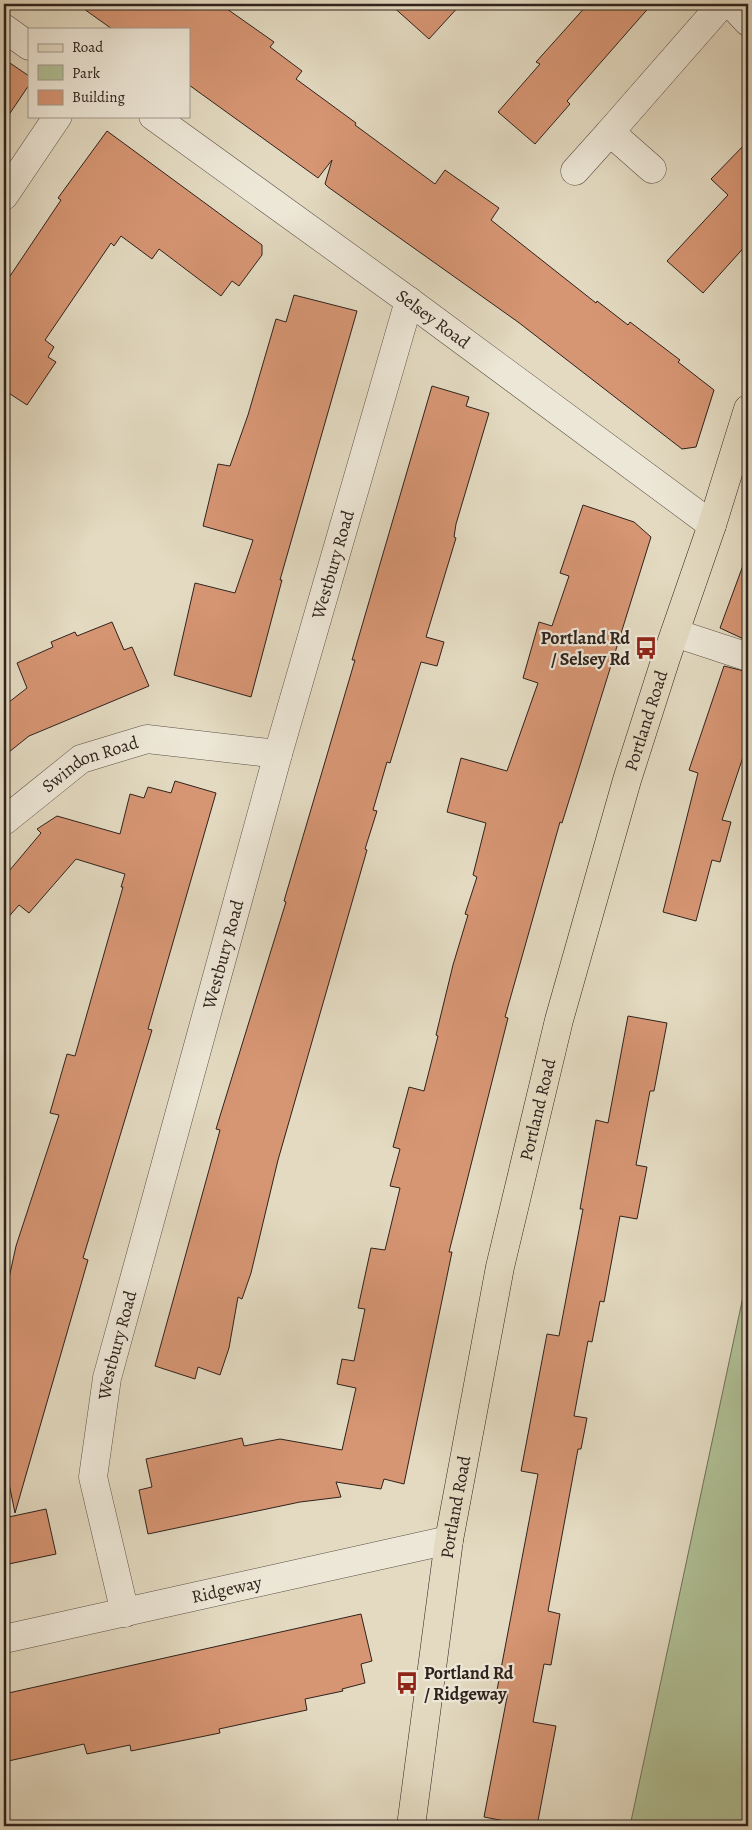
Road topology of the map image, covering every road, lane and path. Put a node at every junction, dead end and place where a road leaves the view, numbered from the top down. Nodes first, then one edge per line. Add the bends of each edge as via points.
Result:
1 (722, 4) edge
2 (731, 4) edge
3 (748, 22) edge
4 (4, 28) edge
5 (28, 45) edge
6 (57, 118) edge
7 (156, 118) edge
8 (610, 132) junction
9 (652, 169) dead end
10 (575, 171) dead end
11 (4, 196) edge
12 (409, 301) junction
13 (748, 411) edge
14 (712, 525) junction
15 (675, 633) junction
16 (748, 656) edge
17 (278, 754) junction
18 (4, 821) edge
19 (449, 1540) junction
20 (125, 1613) junction
21 (4, 1639) edge
22 (411, 1826) edge

1 - 8 street
2 - 3 street
4 - 5 street
6 - 11 street
7 - 12 street, Selsey Road
8 - 9 street
8 - 10 street
12 - 14 street, Selsey Road
12 - 17 street, Westbury Road
13 - 14 main road, Portland Road
14 - 15 main road, Portland Road
15 - 16 street
15 - 19 main road, Portland Road via 627,780 559,1020 500,1267
17 - 18 street, Swindon Road via 147,739 81,759
17 - 20 street, Westbury Road via 107,1378 93,1477
19 - 20 street, Ridgeway
19 - 22 main road, Portland Road
20 - 21 street, Ridgeway

